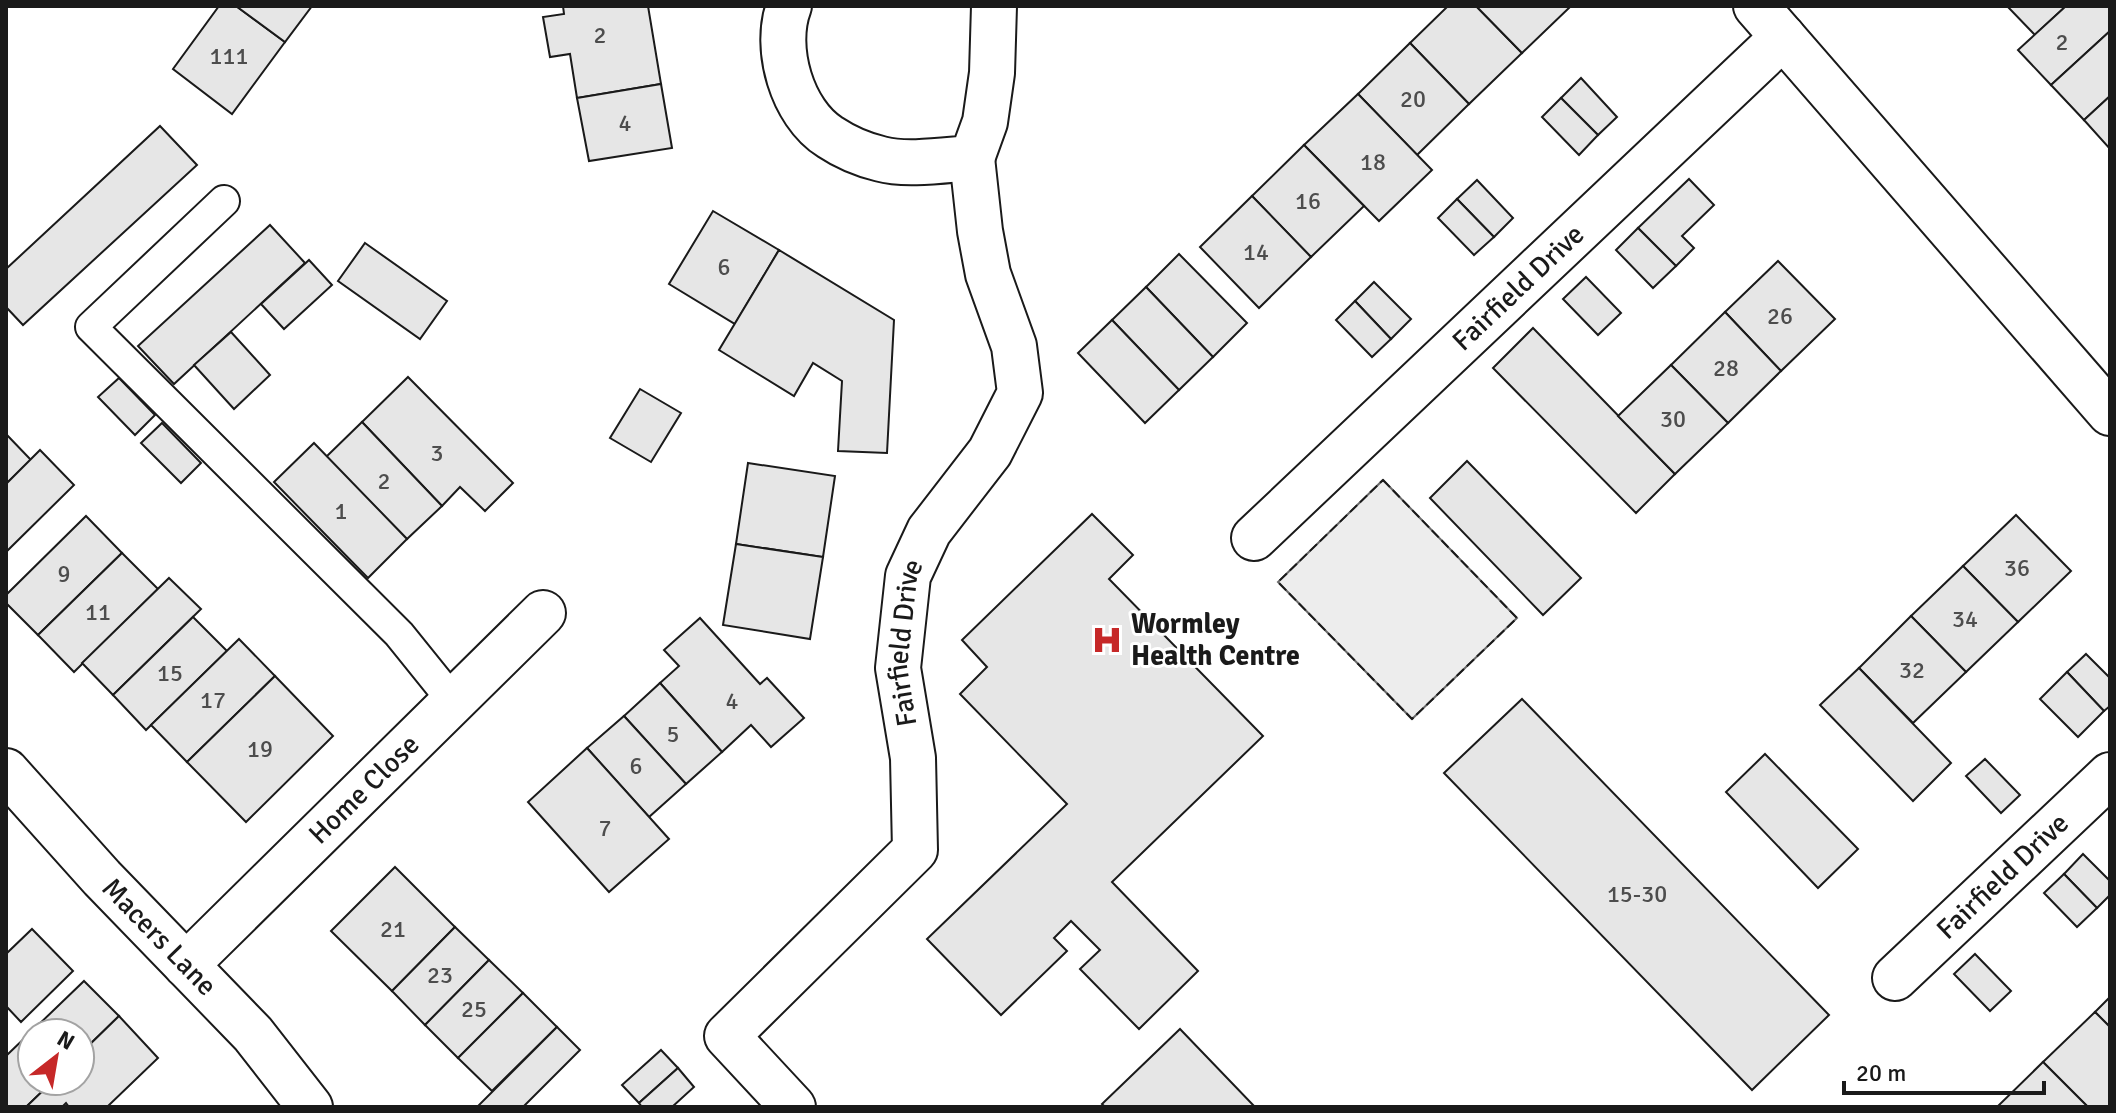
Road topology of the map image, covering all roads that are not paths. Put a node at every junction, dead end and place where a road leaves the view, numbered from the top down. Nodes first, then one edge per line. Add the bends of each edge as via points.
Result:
1 (789, 6) edge
2 (994, 6) edge
3 (1770, 21) edge
4 (972, 158) junction
5 (224, 201) dead end
6 (2110, 413) edge
7 (1254, 538) dead end
8 (543, 613) dead end
9 (453, 701) junction
10 (6, 771) edge
11 (2110, 775) edge
12 (186, 965) junction
13 (1895, 978) dead end
14 (310, 1107) edge
15 (793, 1107) edge

1 - 4 street via 783,49 790,84 828,136 883,160
2 - 4 street, Fairfield Drive via 985,122
3 - 6 street, Fairfield Drive
3 - 7 street, Fairfield Drive
4 - 15 street, Fairfield Drive via 988,274 1014,346 1020,393 990,452 929,531 908,576 898,668 913,758 915,850 727,1036
5 - 9 lane via 91,327 399,634
8 - 9 street, Home Close
9 - 12 street, Home Close
10 - 12 street, Macers Lane
11 - 13 street, Fairfield Drive
12 - 14 street, Macers Lane via 253,1034

